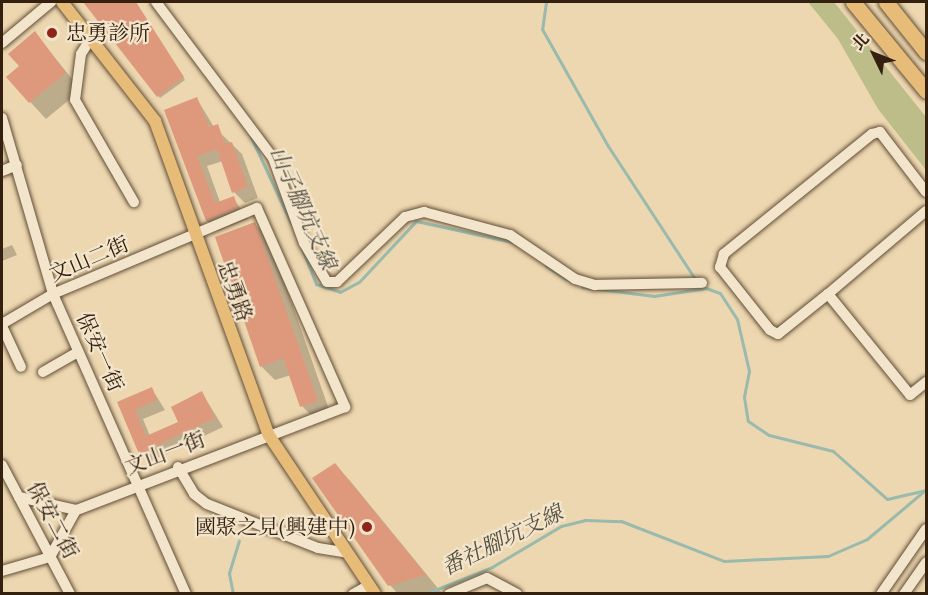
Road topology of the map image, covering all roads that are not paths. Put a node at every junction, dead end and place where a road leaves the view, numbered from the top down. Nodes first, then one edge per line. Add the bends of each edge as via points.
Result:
1 (51, 2) edge
2 (63, 2) edge
3 (156, 2) edge
4 (854, 2) edge
5 (886, 2) edge
6 (91, 38) junction
7 (2, 43) edge
8 (927, 52) edge
9 (927, 91) edge
10 (2, 118) edge
11 (17, 165) junction
12 (2, 171) edge
13 (927, 192) edge
14 (134, 202) dead end
15 (927, 211) edge
16 (194, 236) junction
17 (702, 283) dead end
18 (53, 294) junction
19 (828, 294) junction
20 (2, 325) edge
21 (78, 352) junction
22 (21, 367) dead end
23 (43, 372) dead end
24 (927, 382) edge
25 (268, 434) junction
26 (2, 465) edge
27 (178, 467) junction
28 (136, 484) junction
29 (19, 497) junction
30 (76, 510) junction
31 (927, 530) edge
32 (348, 553) junction
33 (50, 557) junction
34 (927, 562) edge
35 (2, 571) edge
36 (372, 589) edge
37 (70, 594) edge
38 (186, 594) edge
39 (353, 594) edge
40 (449, 594) edge
41 (517, 594) edge
42 (881, 594) edge
43 (904, 594) edge

1 - 7 street
2 - 6 main road, 忠勇路
3 - 17 street via 273,158 308,253 327,282 337,282 405,217 424,213 510,235 575,279 595,285
4 - 9 highway
5 - 8 highway
6 - 14 street via 81,54 75,100
6 - 16 main road, 忠勇路 via 155,121
10 - 11 street, 保安一街
11 - 12 street
11 - 18 street, 保安一街
13 - 19 street via 880,132 872,134 724,254 720,267 778,334
15 - 19 street
16 - 18 street, 文山二街
16 - 25 main road, 忠勇路
16 - 25 street, 文山二街 via 257,208 345,407
18 - 20 street, 文山二街
18 - 21 street, 保安一街
19 - 24 street via 910,395
20 - 22 street
21 - 23 street
21 - 28 street, 保安一街
25 - 27 street, 文山一街
25 - 32 main road, 忠勇路
26 - 29 street, 保安二街
27 - 28 street, 文山一街
27 - 32 street via 194,494 207,504 318,548
28 - 30 street, 文山一街
28 - 38 street, 保安一街
29 - 30 street
29 - 33 street, 保安二街
30 - 33 street
31 - 42 street
32 - 36 main road, 忠勇路
33 - 35 street
33 - 37 street, 保安二街
34 - 43 street
36 - 39 street
40 - 41 street via 487,578

